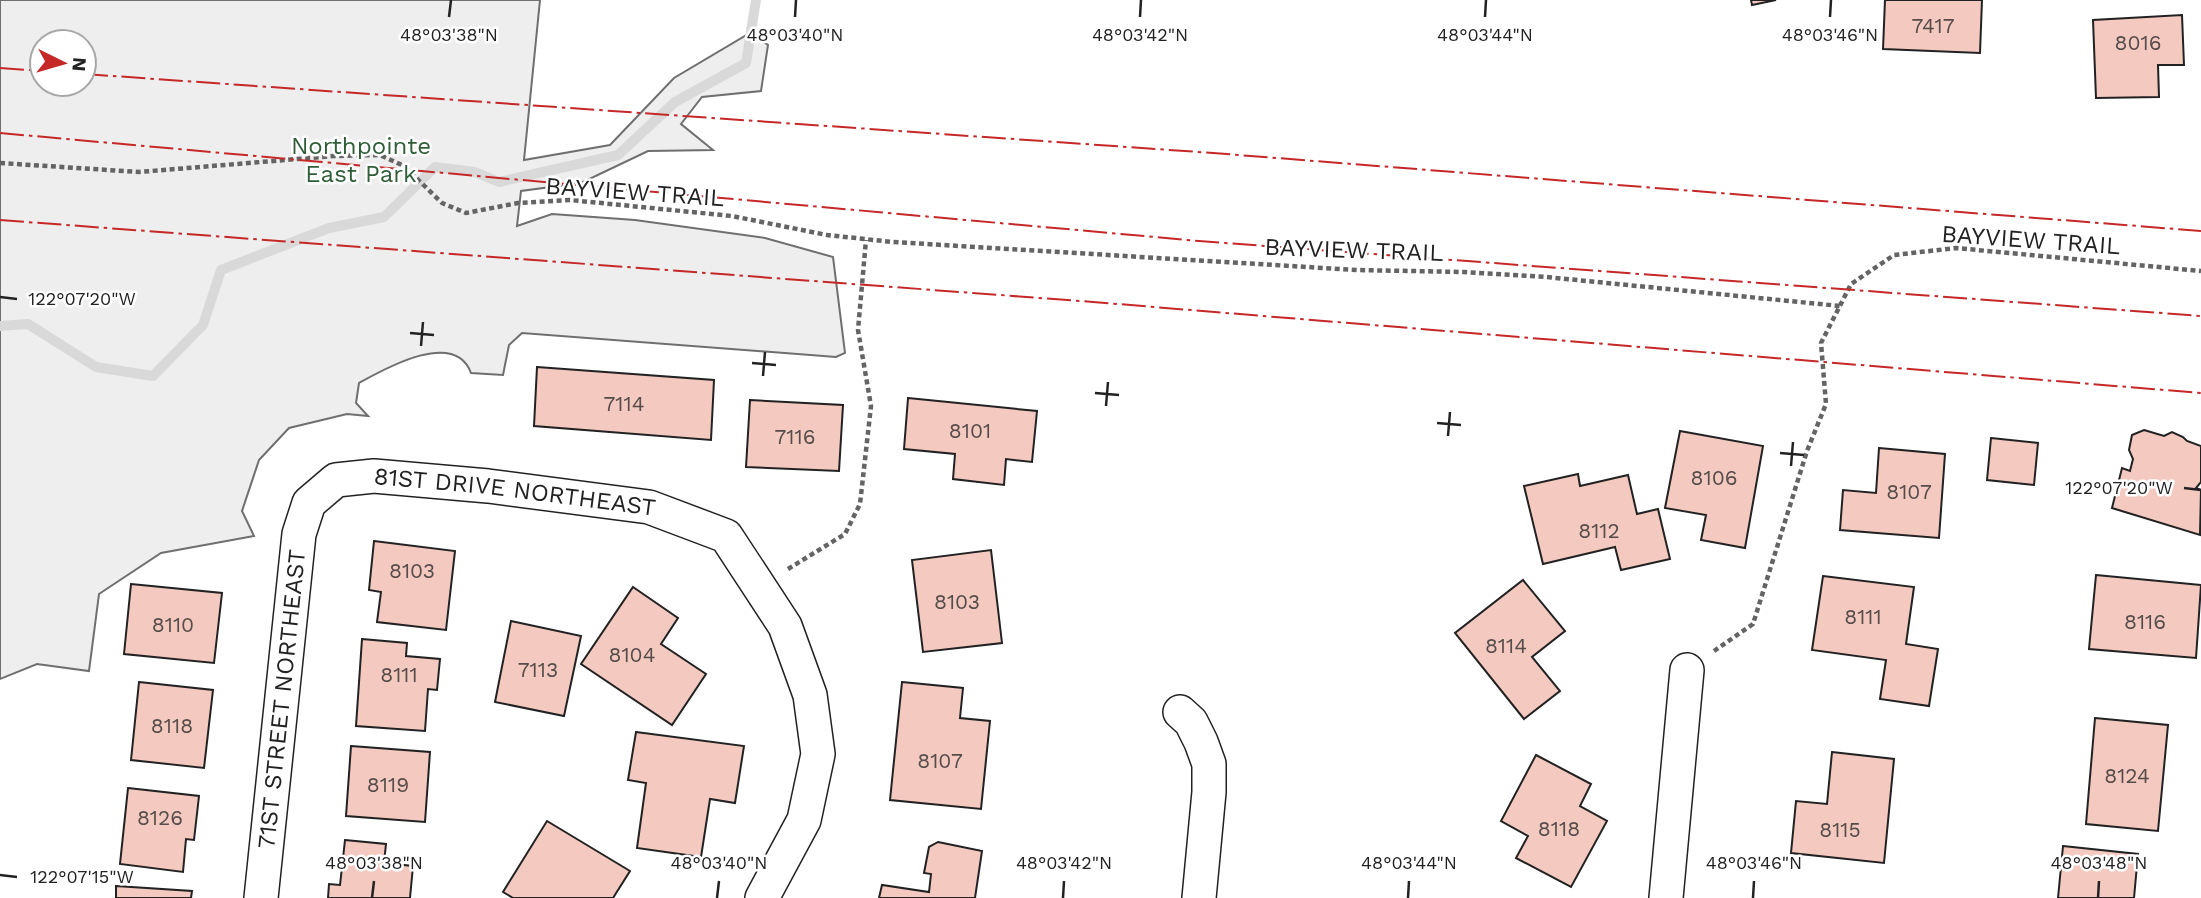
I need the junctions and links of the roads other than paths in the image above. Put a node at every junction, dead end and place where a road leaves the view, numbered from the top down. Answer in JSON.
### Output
{"nodes":[{"id":1,"x":309,"y":503,"type":"joint"},
{"id":2,"x":1687,"y":670,"type":"road end"},
{"id":3,"x":1180,"y":712,"type":"dead end"},
{"id":4,"x":261,"y":898,"type":"edge"},
{"id":5,"x":762,"y":898,"type":"edge"},
{"id":6,"x":1199,"y":898,"type":"edge"},
{"id":7,"x":1665,"y":898,"type":"edge"}],
"edges":[{"from":1,"to":4,"type":"street","name":"71ST STREET NORTHEAST"},
{"from":1,"to":5,"type":"street","name":"81ST DRIVE NORTHEAST"},
{"from":2,"to":7,"type":"street"},
{"from":3,"to":6,"type":"street"}]}
